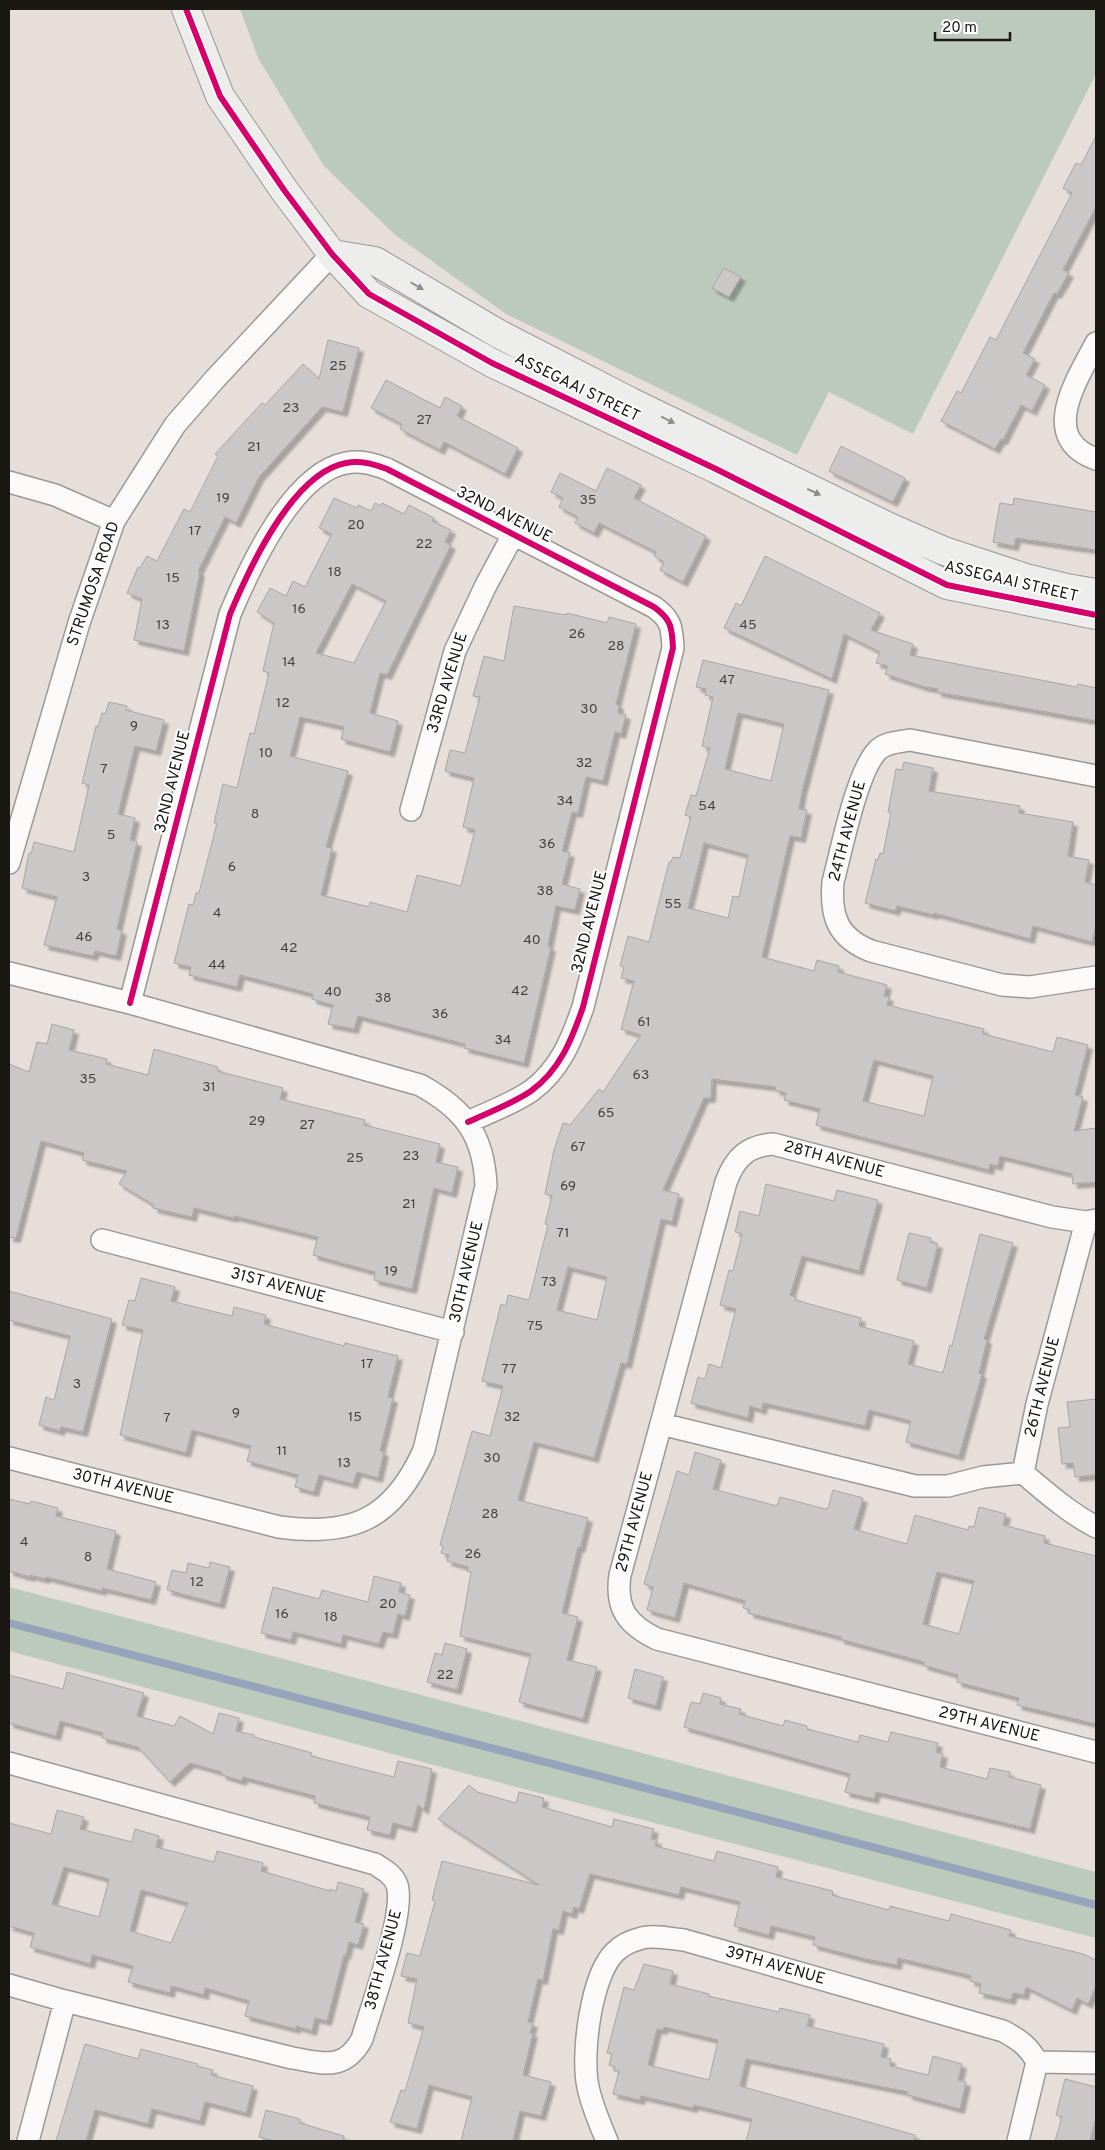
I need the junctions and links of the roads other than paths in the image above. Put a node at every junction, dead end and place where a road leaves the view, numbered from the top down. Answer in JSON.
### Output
{"nodes":[{"id":1,"x":186,"y":9,"type":"edge"},
{"id":2,"x":332,"y":254,"type":"junction"},
{"id":3,"x":1096,"y":343,"type":"edge"},
{"id":4,"x":1096,"y":459,"type":"edge"},
{"id":5,"x":9,"y":482,"type":"edge"},
{"id":6,"x":114,"y":521,"type":"junction"},
{"id":7,"x":513,"y":535,"type":"junction"},
{"id":8,"x":1096,"y":593,"type":"edge"},
{"id":9,"x":1096,"y":615,"type":"edge"},
{"id":10,"x":1096,"y":776,"type":"edge"},
{"id":11,"x":411,"y":810,"type":"dead end"},
{"id":12,"x":9,"y":863,"type":"edge"},
{"id":13,"x":9,"y":973,"type":"edge"},
{"id":14,"x":1096,"y":977,"type":"edge"},
{"id":15,"x":130,"y":1003,"type":"junction"},
{"id":16,"x":468,"y":1122,"type":"junction"},
{"id":17,"x":1091,"y":1221,"type":"edge"},
{"id":18,"x":102,"y":1240,"type":"dead end"},
{"id":19,"x":453,"y":1332,"type":"junction"},
{"id":20,"x":662,"y":1424,"type":"junction"},
{"id":21,"x":9,"y":1458,"type":"edge"},
{"id":22,"x":1023,"y":1473,"type":"junction"},
{"id":23,"x":1096,"y":1527,"type":"edge"},
{"id":24,"x":1096,"y":1752,"type":"edge"},
{"id":25,"x":9,"y":1764,"type":"edge"},
{"id":26,"x":9,"y":1985,"type":"edge"},
{"id":27,"x":65,"y":2002,"type":"junction"},
{"id":28,"x":1037,"y":2062,"type":"junction"},
{"id":29,"x":1096,"y":2063,"type":"edge"},
{"id":30,"x":28,"y":2141,"type":"edge"},
{"id":31,"x":607,"y":2141,"type":"edge"},
{"id":32,"x":1018,"y":2141,"type":"edge"}],
"edges":[{"from":1,"to":2,"type":"street","name":"ASSEGAAI STREET"},
{"from":2,"to":6,"type":"street","name":"STRUMOSA ROAD"},
{"from":2,"to":8,"type":"street","name":"ASSEGAAI STREET","one_way":true},
{"from":2,"to":9,"type":"street","name":"ASSEGAAI STREET"},
{"from":3,"to":4,"type":"street"},
{"from":5,"to":6,"type":"street"},
{"from":6,"to":12,"type":"street","name":"STRUMOSA ROAD"},
{"from":7,"to":11,"type":"street","name":"33RD AVENUE"},
{"from":7,"to":15,"type":"street","name":"32ND AVENUE"},
{"from":7,"to":16,"type":"street","name":"32ND AVENUE"},
{"from":10,"to":14,"type":"street","name":"24TH AVENUE"},
{"from":13,"to":15,"type":"street","name":"30TH AVENUE"},
{"from":15,"to":16,"type":"street","name":"30TH AVENUE"},
{"from":16,"to":19,"type":"street","name":"30TH AVENUE"},
{"from":17,"to":20,"type":"street","name":"28TH AVENUE"},
{"from":17,"to":22,"type":"street","name":"26TH AVENUE"},
{"from":18,"to":19,"type":"street","name":"31ST AVENUE"},
{"from":19,"to":21,"type":"street","name":"30TH AVENUE"},
{"from":20,"to":22,"type":"street"},
{"from":20,"to":24,"type":"street","name":"29TH AVENUE"},
{"from":22,"to":23,"type":"street"},
{"from":25,"to":27,"type":"street","name":"38TH AVENUE"},
{"from":26,"to":27,"type":"street","name":"38TH AVENUE"},
{"from":27,"to":30,"type":"street"},
{"from":28,"to":29,"type":"street"},
{"from":28,"to":31,"type":"street","name":"39TH AVENUE"},
{"from":28,"to":32,"type":"street"}]}
